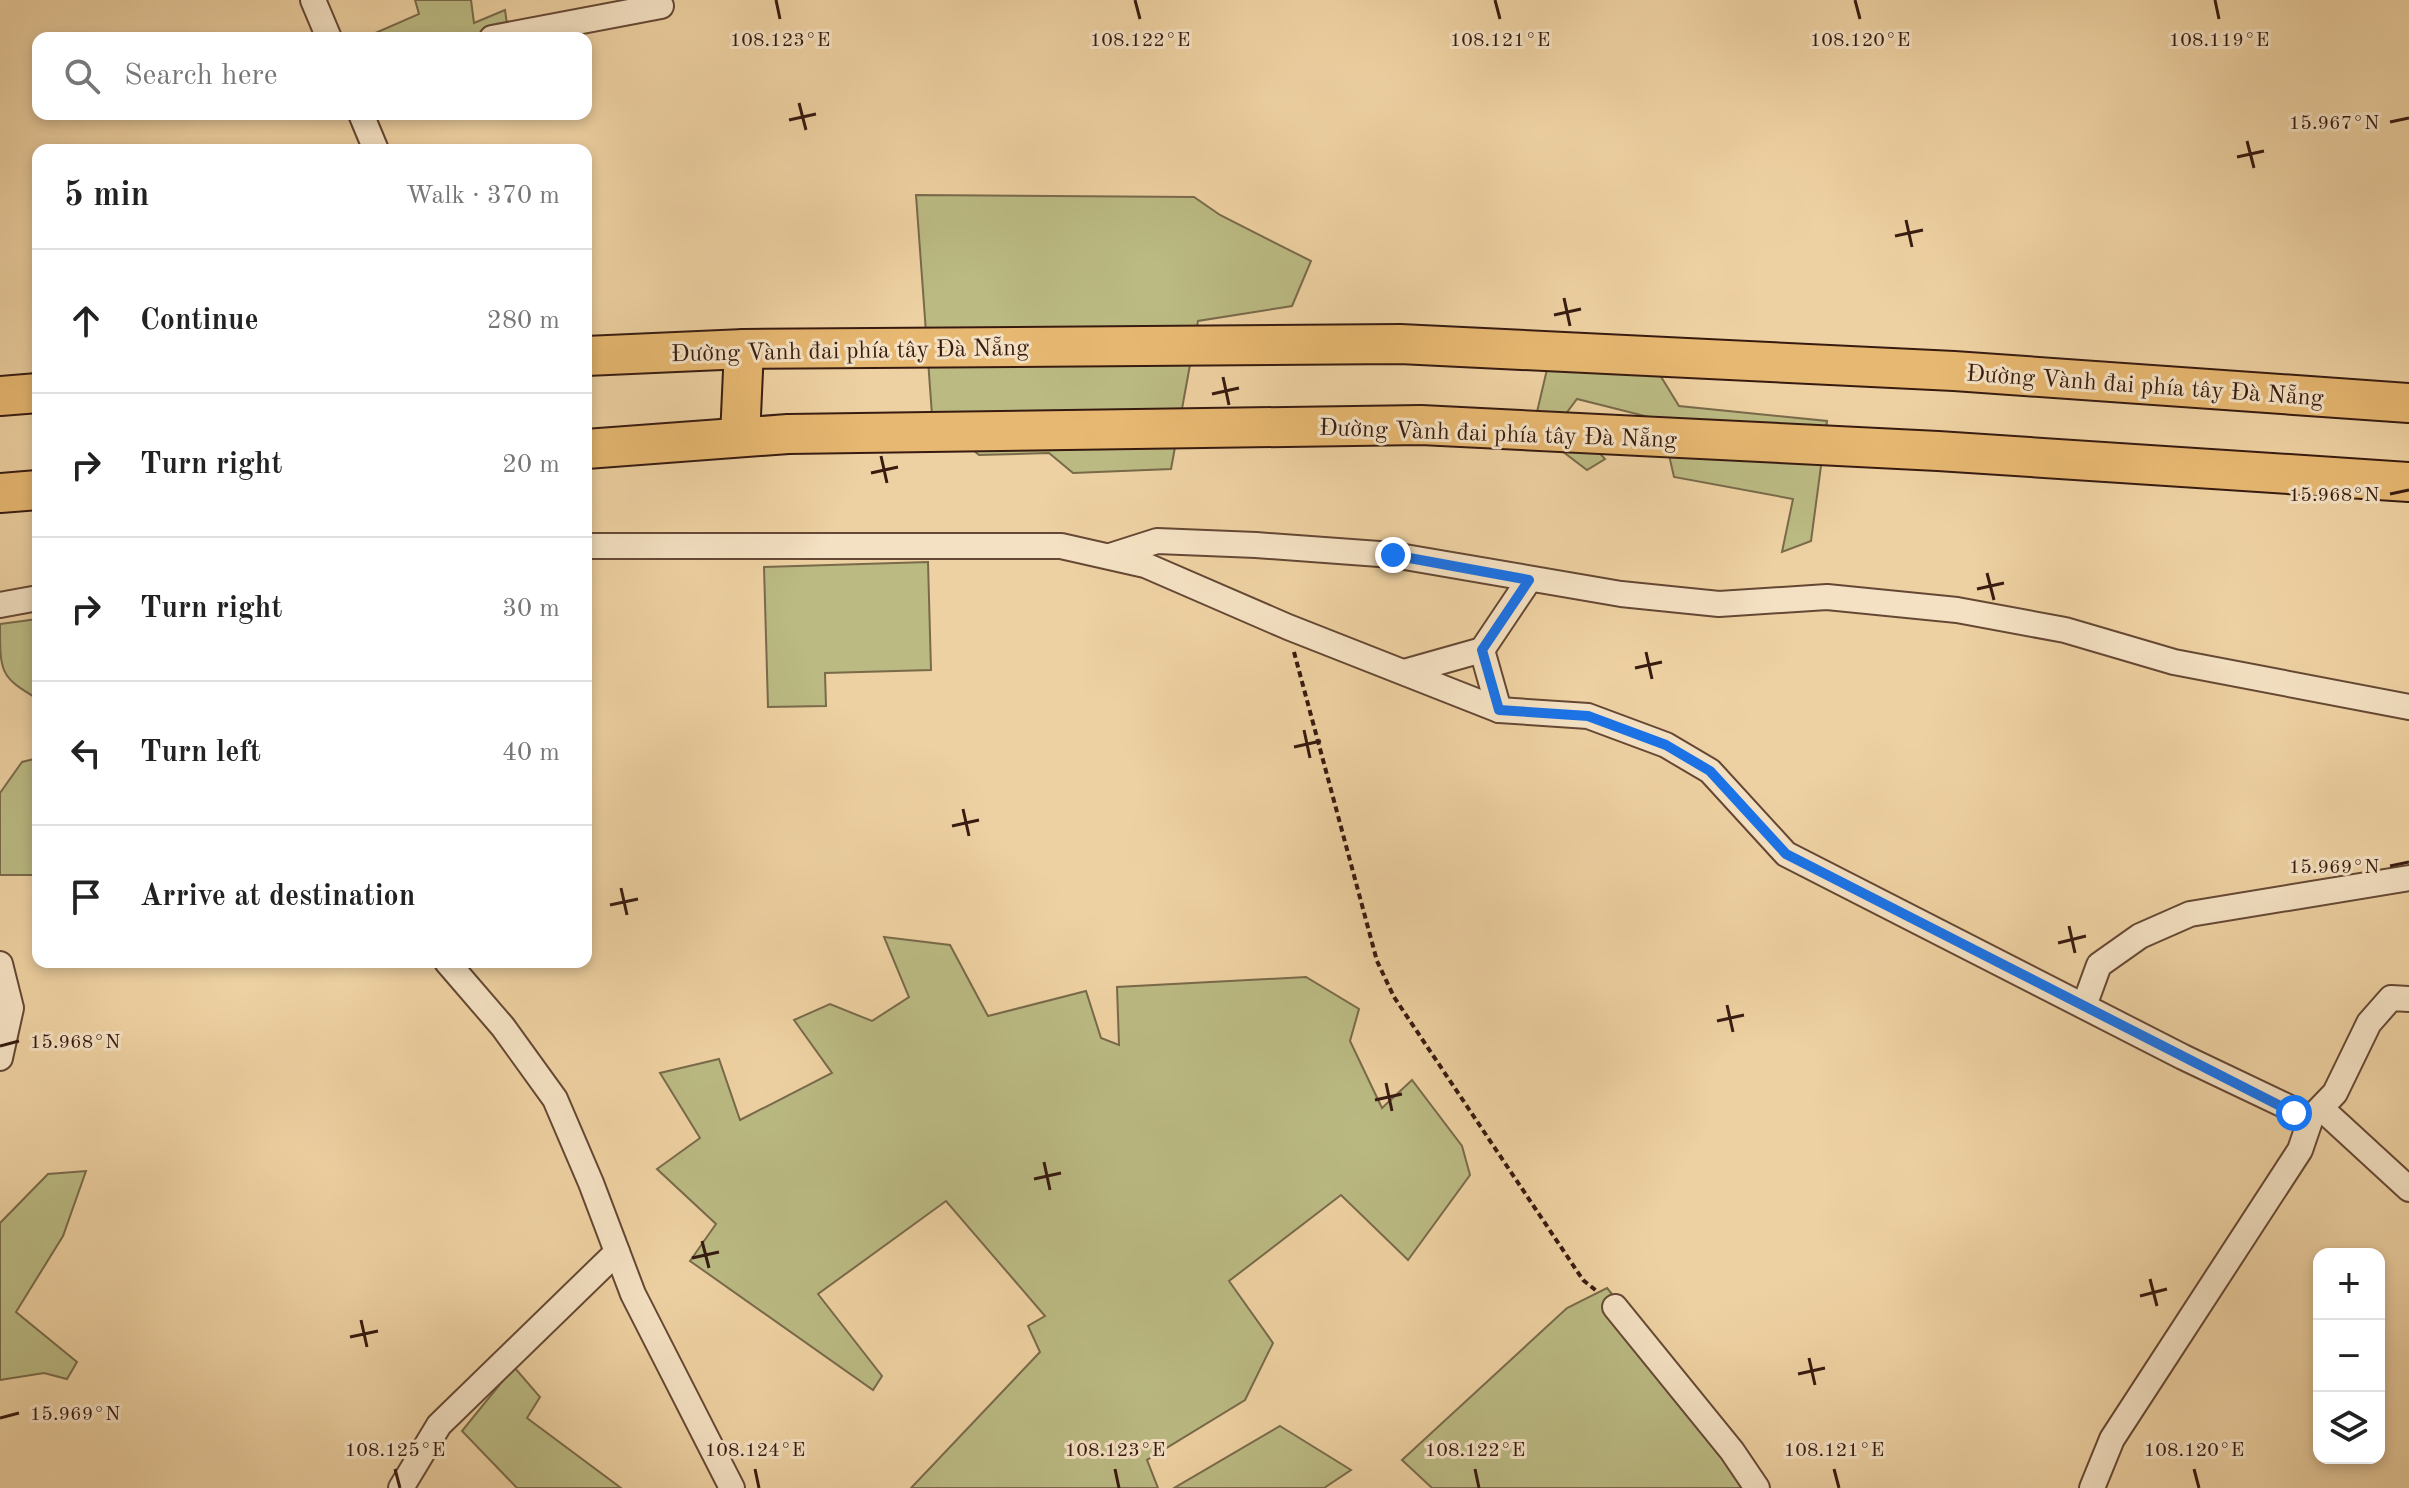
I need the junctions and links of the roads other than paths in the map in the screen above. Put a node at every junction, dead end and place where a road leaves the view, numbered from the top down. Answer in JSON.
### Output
{"nodes":[{"id":1,"x":313,"y":0,"type":"edge"},
{"id":2,"x":661,"y":6,"type":"dead end"},
{"id":3,"x":326,"y":32,"type":"edge"},
{"id":4,"x":524,"y":32,"type":"edge"},
{"id":5,"x":364,"y":120,"type":"edge"},
{"id":6,"x":374,"y":144,"type":"edge"},
{"id":7,"x":744,"y":349,"type":"junction"},
{"id":8,"x":592,"y":356,"type":"edge"},
{"id":9,"x":32,"y":393,"type":"edge"},
{"id":10,"x":0,"y":396,"type":"edge"},
{"id":11,"x":2409,"y":403,"type":"edge"},
{"id":12,"x":740,"y":437,"type":"junction"},
{"id":13,"x":592,"y":449,"type":"edge"},
{"id":14,"x":2409,"y":482,"type":"edge"},
{"id":15,"x":32,"y":490,"type":"edge"},
{"id":16,"x":0,"y":493,"type":"edge"},
{"id":17,"x":592,"y":546,"type":"edge"},
{"id":18,"x":1108,"y":557,"type":"junction"},
{"id":19,"x":1529,"y":580,"type":"junction"},
{"id":20,"x":32,"y":599,"type":"edge"},
{"id":21,"x":0,"y":605,"type":"edge"},
{"id":22,"x":1482,"y":650,"type":"junction"},
{"id":23,"x":1404,"y":672,"type":"junction"},
{"id":24,"x":2409,"y":707,"type":"edge"},
{"id":25,"x":1499,"y":710,"type":"junction"},
{"id":26,"x":2409,"y":878,"type":"edge"},
{"id":27,"x":0,"y":964,"type":"edge"},
{"id":28,"x":452,"y":968,"type":"edge"},
{"id":29,"x":2409,"y":999,"type":"edge"},
{"id":30,"x":2084,"y":1006,"type":"junction"},
{"id":31,"x":0,"y":1058,"type":"edge"},
{"id":32,"x":2316,"y":1114,"type":"junction"},
{"id":33,"x":2409,"y":1189,"type":"edge"},
{"id":34,"x":617,"y":1252,"type":"junction"},
{"id":35,"x":1615,"y":1307,"type":"road end"},
{"id":36,"x":401,"y":1488,"type":"edge"},
{"id":37,"x":732,"y":1488,"type":"edge"},
{"id":38,"x":1757,"y":1488,"type":"edge"},
{"id":39,"x":2092,"y":1488,"type":"edge"}],
"edges":[{"from":1,"to":3,"type":"street"},
{"from":2,"to":4,"type":"street"},
{"from":5,"to":6,"type":"street"},
{"from":7,"to":8,"type":"main road","name":"Đường Vành đai phía tây Đà Nẵng"},
{"from":7,"to":11,"type":"main road","name":"Đường Vành đai phía tây Đà Nẵng"},
{"from":7,"to":12,"type":"main road"},
{"from":9,"to":10,"type":"main road"},
{"from":12,"to":13,"type":"main road","name":"Đường Vành đai phía tây Đà Nẵng"},
{"from":12,"to":14,"type":"main road","name":"Đường Vành đai phía tây Đà Nẵng"},
{"from":15,"to":16,"type":"main road"},
{"from":17,"to":18,"type":"street"},
{"from":18,"to":19,"type":"street"},
{"from":18,"to":23,"type":"street"},
{"from":19,"to":22,"type":"street"},
{"from":19,"to":24,"type":"street"},
{"from":20,"to":21,"type":"street"},
{"from":22,"to":23,"type":"street"},
{"from":22,"to":25,"type":"street"},
{"from":23,"to":25,"type":"street"},
{"from":25,"to":30,"type":"street"},
{"from":26,"to":30,"type":"street"},
{"from":27,"to":31,"type":"street"},
{"from":28,"to":34,"type":"street"},
{"from":29,"to":32,"type":"street"},
{"from":30,"to":32,"type":"street"},
{"from":32,"to":33,"type":"street"},
{"from":32,"to":39,"type":"street"},
{"from":34,"to":36,"type":"street"},
{"from":34,"to":37,"type":"street"},
{"from":35,"to":38,"type":"street"}]}
